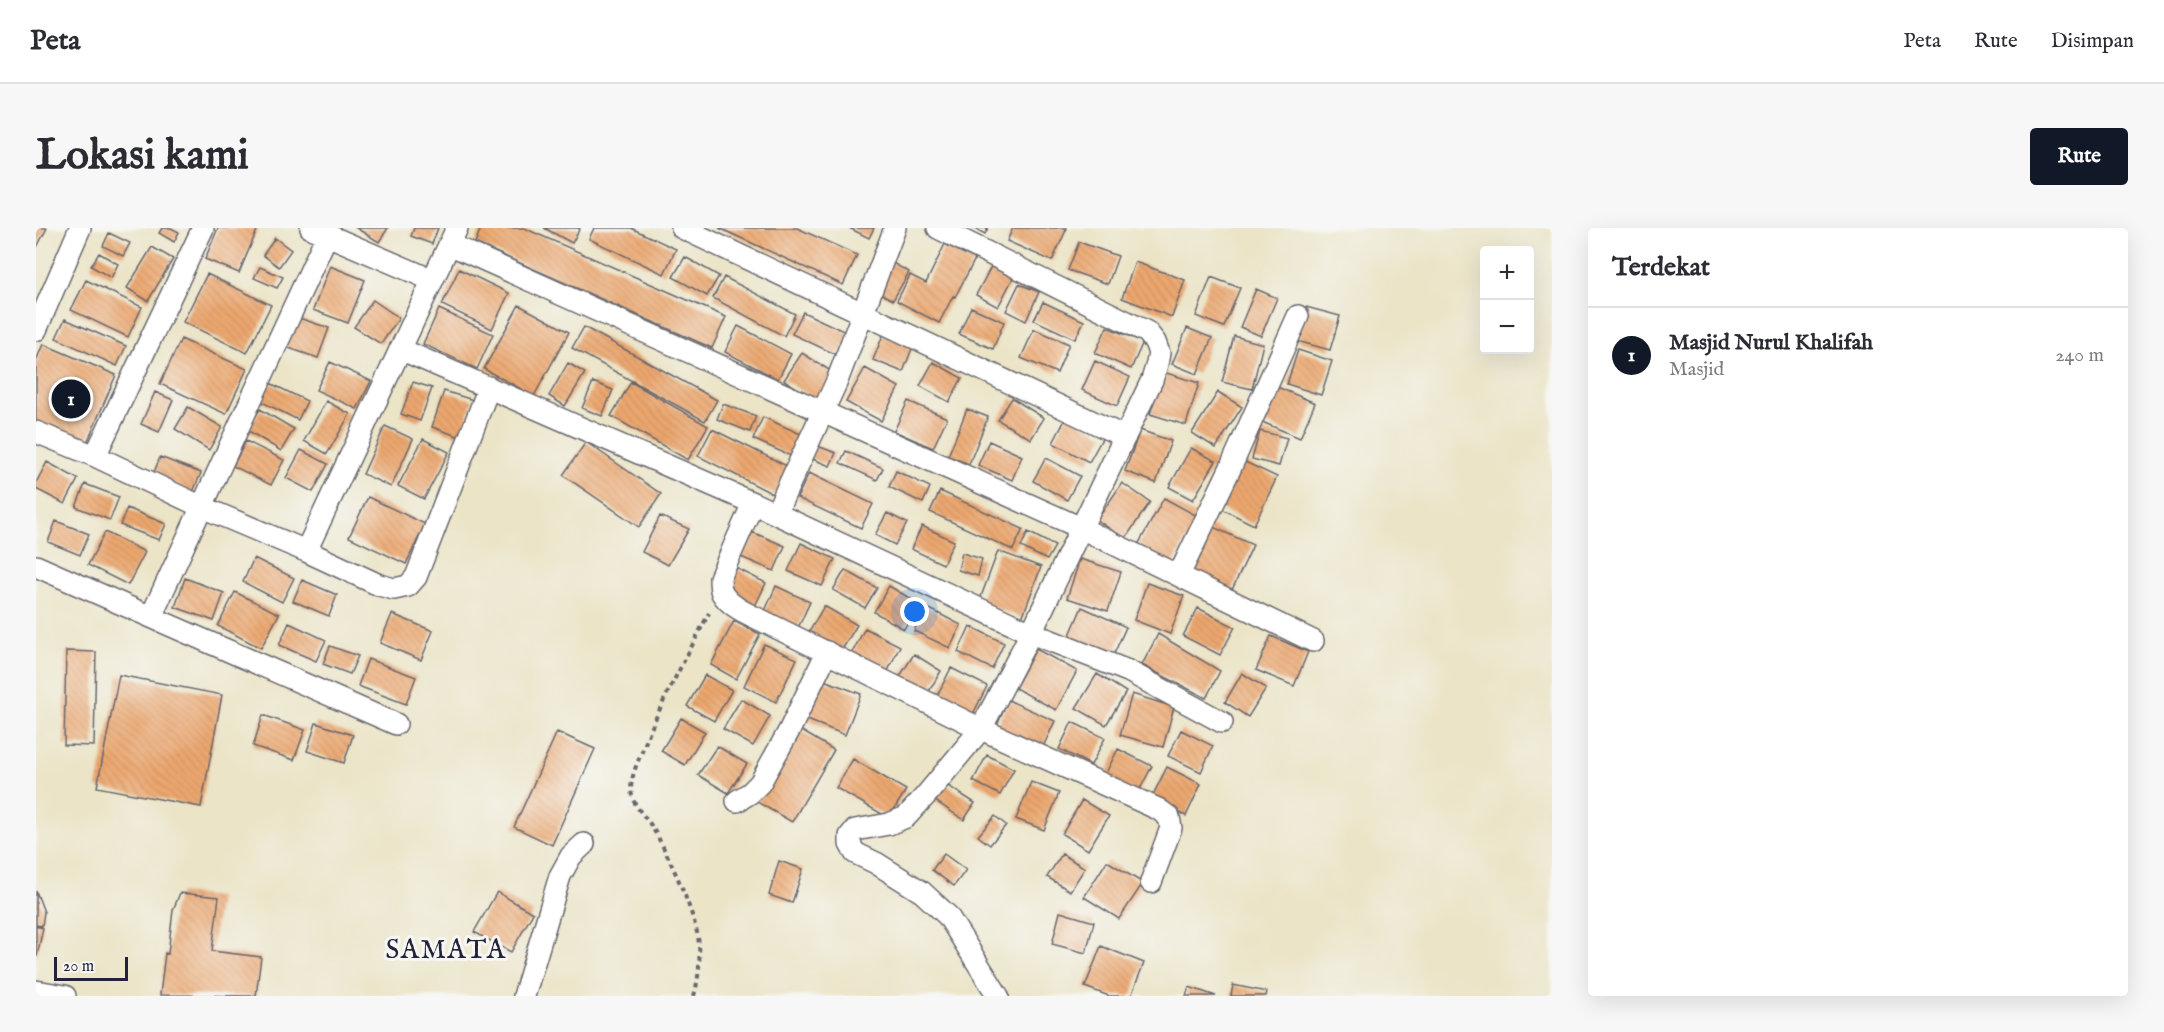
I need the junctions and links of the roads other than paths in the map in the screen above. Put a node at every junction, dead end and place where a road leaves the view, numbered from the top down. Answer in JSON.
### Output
{"nodes":[{"id":1,"x":80,"y":228,"type":"edge"},
{"id":2,"x":203,"y":228,"type":"edge"},
{"id":3,"x":682,"y":228,"type":"edge"},
{"id":4,"x":895,"y":228,"type":"edge"},
{"id":5,"x":938,"y":228,"type":"edge"},
{"id":6,"x":319,"y":232,"type":"edge"},
{"id":7,"x":453,"y":236,"type":"edge"},
{"id":8,"x":432,"y":280,"type":"junction"},
{"id":9,"x":40,"y":308,"type":"edge"},
{"id":10,"x":863,"y":312,"type":"junction"},
{"id":11,"x":1298,"y":316,"type":"dead end"},
{"id":12,"x":36,"y":330,"type":"edge"},
{"id":13,"x":400,"y":349,"type":"junction"},
{"id":14,"x":489,"y":387,"type":"junction"},
{"id":15,"x":822,"y":413,"type":"junction"},
{"id":16,"x":36,"y":432,"type":"edge"},
{"id":17,"x":1125,"y":437,"type":"junction"},
{"id":18,"x":95,"y":456,"type":"junction"},
{"id":19,"x":753,"y":503,"type":"junction"},
{"id":20,"x":202,"y":507,"type":"junction"},
{"id":21,"x":776,"y":513,"type":"junction"},
{"id":22,"x":1081,"y":528,"type":"junction"},
{"id":23,"x":306,"y":551,"type":"junction"},
{"id":24,"x":36,"y":566,"type":"edge"},
{"id":25,"x":1179,"y":575,"type":"junction"},
{"id":26,"x":151,"y":617,"type":"junction"},
{"id":27,"x":1031,"y":633,"type":"junction"},
{"id":28,"x":1312,"y":641,"type":"dead end"},
{"id":29,"x":827,"y":652,"type":"junction"},
{"id":30,"x":1222,"y":722,"type":"dead end"},
{"id":31,"x":396,"y":724,"type":"dead end"},
{"id":32,"x":981,"y":729,"type":"junction"},
{"id":33,"x":737,"y":801,"type":"dead end"},
{"id":34,"x":584,"y":844,"type":"dead end"},
{"id":35,"x":1151,"y":882,"type":"dead end"},
{"id":36,"x":39,"y":993,"type":"edge"},
{"id":37,"x":65,"y":996,"type":"edge"},
{"id":38,"x":524,"y":996,"type":"edge"},
{"id":39,"x":998,"y":996,"type":"edge"}],
"edges":[{"from":1,"to":9,"type":"street"},
{"from":2,"to":18,"type":"street"},
{"from":3,"to":10,"type":"street"},
{"from":4,"to":10,"type":"street"},
{"from":5,"to":17,"type":"street"},
{"from":6,"to":8,"type":"street"},
{"from":6,"to":20,"type":"street"},
{"from":7,"to":8,"type":"street"},
{"from":7,"to":15,"type":"street"},
{"from":8,"to":13,"type":"street"},
{"from":9,"to":12,"type":"street"},
{"from":10,"to":15,"type":"street"},
{"from":10,"to":17,"type":"street"},
{"from":11,"to":25,"type":"street"},
{"from":13,"to":14,"type":"street"},
{"from":13,"to":23,"type":"street"},
{"from":14,"to":19,"type":"street"},
{"from":14,"to":23,"type":"street"},
{"from":15,"to":21,"type":"street"},
{"from":15,"to":22,"type":"street"},
{"from":16,"to":18,"type":"street"},
{"from":17,"to":22,"type":"street"},
{"from":18,"to":20,"type":"street"},
{"from":19,"to":21,"type":"street"},
{"from":19,"to":29,"type":"street"},
{"from":20,"to":23,"type":"street"},
{"from":20,"to":26,"type":"street"},
{"from":21,"to":27,"type":"street"},
{"from":22,"to":25,"type":"street"},
{"from":22,"to":27,"type":"street"},
{"from":24,"to":26,"type":"street"},
{"from":25,"to":28,"type":"street"},
{"from":26,"to":31,"type":"street"},
{"from":27,"to":30,"type":"street"},
{"from":27,"to":32,"type":"street"},
{"from":29,"to":32,"type":"street"},
{"from":29,"to":33,"type":"street"},
{"from":32,"to":35,"type":"street"},
{"from":32,"to":39,"type":"street"},
{"from":34,"to":38,"type":"street"},
{"from":36,"to":37,"type":"street"}]}
